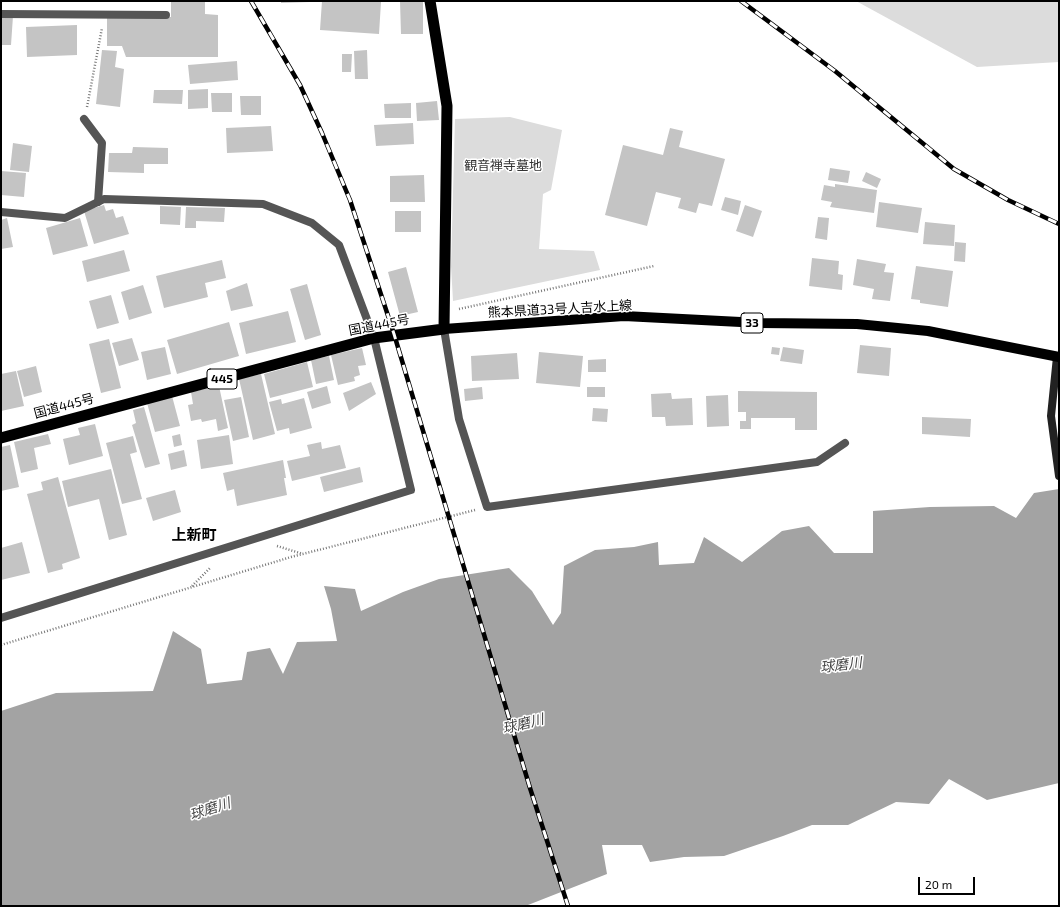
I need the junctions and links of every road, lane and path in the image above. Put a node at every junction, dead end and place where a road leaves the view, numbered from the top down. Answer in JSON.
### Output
{"nodes":[{"id":1,"x":430,"y":1,"type":"edge"},
{"id":2,"x":1,"y":14,"type":"edge"},
{"id":3,"x":105,"y":14,"type":"junction"},
{"id":4,"x":166,"y":15,"type":"dead end"},
{"id":5,"x":84,"y":119,"type":"joint"},
{"id":6,"x":98,"y":202,"type":"junction"},
{"id":7,"x":1,"y":212,"type":"edge"},
{"id":8,"x":654,"y":266,"type":"dead end"},
{"id":9,"x":444,"y":313,"type":"junction"},
{"id":10,"x":444,"y":329,"type":"junction"},
{"id":11,"x":374,"y":338,"type":"junction"},
{"id":12,"x":1058,"y":357,"type":"edge"},
{"id":13,"x":1,"y":438,"type":"edge"},
{"id":14,"x":845,"y":443,"type":"dead end"},
{"id":15,"x":1059,"y":476,"type":"edge"},
{"id":16,"x":487,"y":507,"type":"junction"},
{"id":17,"x":1,"y":618,"type":"edge"},
{"id":18,"x":1,"y":645,"type":"edge"}],
"edges":[{"from":1,"to":9,"type":"highway"},
{"from":2,"to":3,"type":"street"},
{"from":3,"to":4,"type":"street"},
{"from":3,"to":5,"type":"path"},
{"from":5,"to":6,"type":"street"},
{"from":6,"to":7,"type":"street"},
{"from":6,"to":11,"type":"street"},
{"from":8,"to":9,"type":"path"},
{"from":9,"to":10,"type":"highway"},
{"from":10,"to":11,"type":"highway","name":"国道445号","number":"445"},
{"from":10,"to":12,"type":"main road","name":"熊本県道33号人吉水上線","number":"33"},
{"from":10,"to":16,"type":"street"},
{"from":11,"to":13,"type":"highway","name":"国道445号","number":"445"},
{"from":11,"to":17,"type":"street"},
{"from":12,"to":15,"type":"main road"},
{"from":14,"to":16,"type":"street"},
{"from":16,"to":18,"type":"path"}]}
